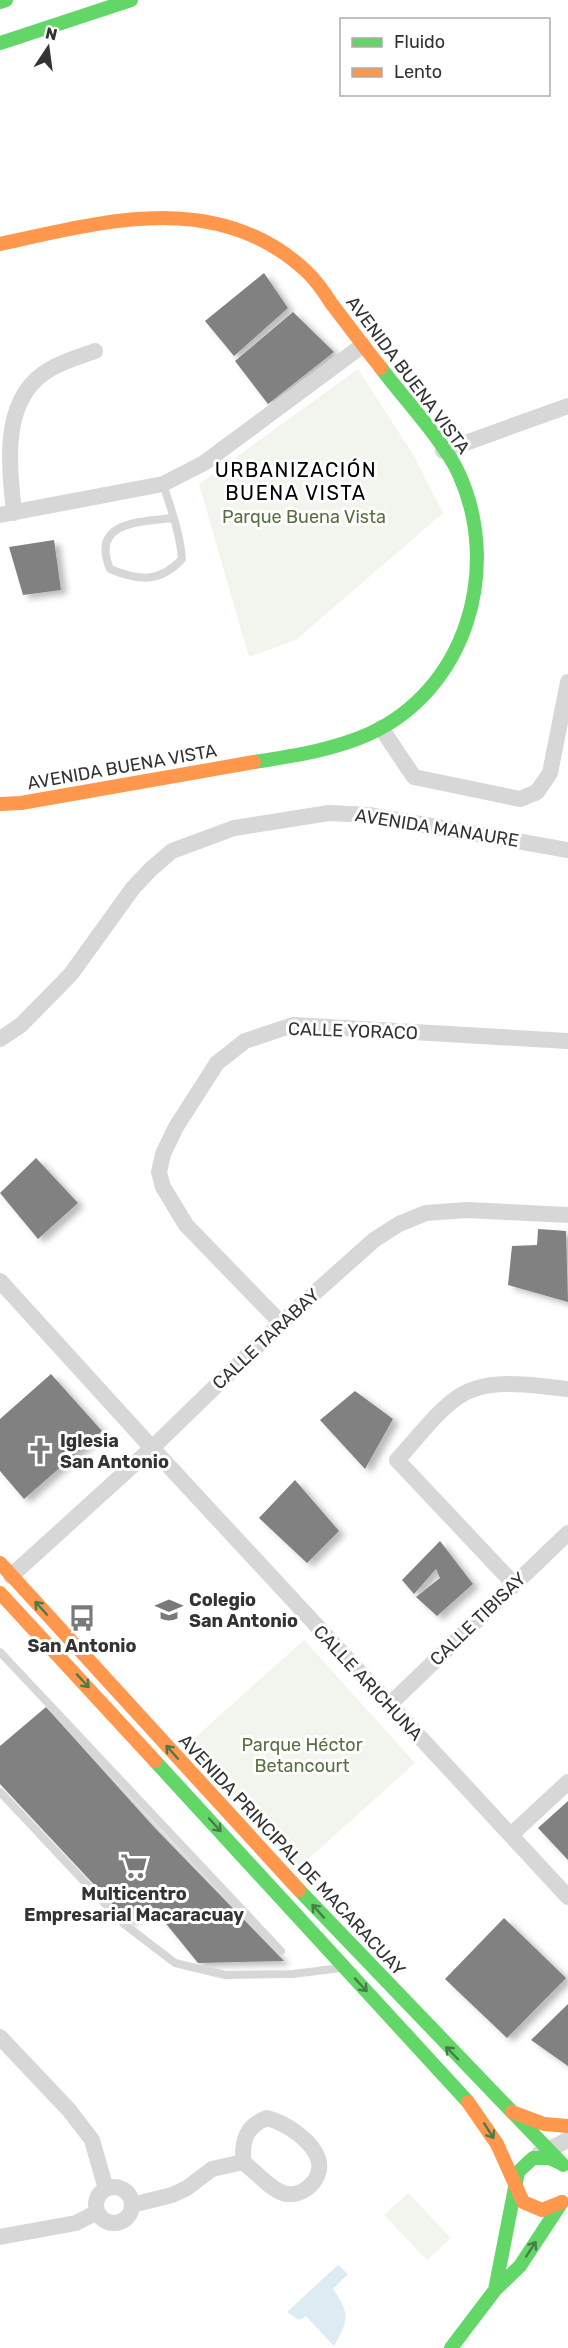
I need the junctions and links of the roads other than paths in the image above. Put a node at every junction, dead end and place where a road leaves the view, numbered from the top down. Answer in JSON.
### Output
{"nodes":[{"id":1,"x":6,"y":0,"type":"edge"},
{"id":2,"x":131,"y":0,"type":"edge"},
{"id":3,"x":0,"y":2,"type":"edge"},
{"id":4,"x":0,"y":43,"type":"edge"},
{"id":5,"x":0,"y":244,"type":"edge"},
{"id":6,"x":363,"y":345,"type":"junction"},
{"id":7,"x":95,"y":351,"type":"dead end"},
{"id":8,"x":568,"y":406,"type":"edge"},
{"id":9,"x":443,"y":451,"type":"junction"},
{"id":10,"x":163,"y":484,"type":"junction"},
{"id":11,"x":7,"y":514,"type":"edge"},
{"id":12,"x":173,"y":518,"type":"junction"},
{"id":13,"x":568,"y":682,"type":"edge"},
{"id":14,"x":381,"y":728,"type":"junction"},
{"id":15,"x":0,"y":804,"type":"edge"},
{"id":16,"x":568,"y":850,"type":"edge"},
{"id":17,"x":0,"y":1039,"type":"edge"},
{"id":18,"x":568,"y":1041,"type":"edge"},
{"id":19,"x":568,"y":1215,"type":"edge"},
{"id":20,"x":0,"y":1281,"type":"edge"},
{"id":21,"x":281,"y":1323,"type":"junction"},
{"id":22,"x":568,"y":1389,"type":"edge"},
{"id":23,"x":152,"y":1448,"type":"junction"},
{"id":24,"x":568,"y":1533,"type":"edge"},
{"id":25,"x":6,"y":1570,"type":"edge"},
{"id":26,"x":513,"y":1583,"type":"junction"},
{"id":27,"x":0,"y":1593,"type":"edge"},
{"id":28,"x":0,"y":1652,"type":"edge"},
{"id":29,"x":389,"y":1705,"type":"junction"},
{"id":30,"x":568,"y":1782,"type":"edge"},
{"id":31,"x":0,"y":1792,"type":"edge"},
{"id":32,"x":511,"y":1835,"type":"junction"},
{"id":33,"x":568,"y":1897,"type":"edge"},
{"id":34,"x":281,"y":1951,"type":"dead end"},
{"id":35,"x":346,"y":1968,"type":"junction"},
{"id":36,"x":0,"y":2037,"type":"edge"},
{"id":37,"x":507,"y":2110,"type":"junction"},
{"id":38,"x":568,"y":2126,"type":"edge"},
{"id":39,"x":568,"y":2140,"type":"edge"},
{"id":40,"x":540,"y":2154,"type":"junction"},
{"id":41,"x":243,"y":2162,"type":"junction"},
{"id":42,"x":565,"y":2170,"type":"edge"},
{"id":43,"x":515,"y":2183,"type":"junction"},
{"id":44,"x":106,"y":2189,"type":"junction"},
{"id":45,"x":566,"y":2196,"type":"edge"},
{"id":46,"x":132,"y":2205,"type":"junction"},
{"id":47,"x":97,"y":2212,"type":"junction"},
{"id":48,"x":0,"y":2237,"type":"edge"},
{"id":49,"x":495,"y":2290,"type":"junction"},
{"id":50,"x":451,"y":2348,"type":"edge"}],
"edges":[{"from":1,"to":3,"type":"street"},
{"from":2,"to":4,"type":"street"},
{"from":5,"to":6,"type":"street","name":"AVENIDA BUENA VISTA"},
{"from":6,"to":9,"type":"street","name":"AVENIDA BUENA VISTA"},
{"from":6,"to":10,"type":"street"},
{"from":7,"to":11,"type":"street"},
{"from":8,"to":9,"type":"street"},
{"from":9,"to":14,"type":"street","name":"AVENIDA BUENA VISTA"},
{"from":10,"to":11,"type":"street"},
{"from":10,"to":12,"type":"lane"},
{"from":12,"to":12,"type":"lane"},
{"from":13,"to":14,"type":"street"},
{"from":14,"to":15,"type":"street","name":"AVENIDA BUENA VISTA"},
{"from":16,"to":17,"type":"street","name":"AVENIDA MANAURE"},
{"from":18,"to":21,"type":"street","name":"CALLE YORACO"},
{"from":19,"to":21,"type":"street","name":"CALLE TARABAY"},
{"from":20,"to":23,"type":"street","name":"CALLE ARICHUNA"},
{"from":21,"to":23,"type":"street","name":"CALLE TARABAY"},
{"from":22,"to":26,"type":"street"},
{"from":23,"to":25,"type":"street","name":"CALLE TARABAY"},
{"from":23,"to":29,"type":"street","name":"CALLE ARICHUNA"},
{"from":24,"to":26,"type":"street","name":"CALLE TIBISAY"},
{"from":37,"to":25,"type":"street","name":"AVENIDA PRINCIPAL DE MACARACUAY","one_way":true},
{"from":26,"to":29,"type":"street","name":"CALLE TIBISAY"},
{"from":27,"to":35,"type":"street","name":"AVENIDA PRINCIPAL DE MACARACUAY","one_way":true},
{"from":28,"to":34,"type":"lane"},
{"from":29,"to":32,"type":"street","name":"CALLE ARICHUNA"},
{"from":30,"to":32,"type":"street"},
{"from":31,"to":35,"type":"lane"},
{"from":32,"to":33,"type":"street","name":"CALLE ARICHUNA"},
{"from":35,"to":43,"type":"street","name":"AVENIDA PRINCIPAL DE MACARACUAY","one_way":true},
{"from":36,"to":44,"type":"street"},
{"from":37,"to":38,"type":"street"},
{"from":37,"to":40,"type":"street","name":"AVENIDA PRINCIPAL DE MACARACUAY"},
{"from":39,"to":40,"type":"street"},
{"from":40,"to":42,"type":"street"},
{"from":40,"to":43,"type":"street","name":"AVENIDA PRINCIPAL DE MACARACUAY"},
{"from":41,"to":41,"type":"street"},
{"from":41,"to":46,"type":"street"},
{"from":43,"to":45,"type":"street","name":"AVENIDA PRINCIPAL DE MACARACUAY"},
{"from":43,"to":49,"type":"street","name":"AVENIDA PRINCIPAL DE MACARACUAY"},
{"from":44,"to":46,"type":"street"},
{"from":44,"to":47,"type":"street"},
{"from":49,"to":45,"type":"street","name":"AVENIDA PRINCIPAL DE MACARACUAY","one_way":true},
{"from":46,"to":47,"type":"street"},
{"from":47,"to":48,"type":"street"},
{"from":49,"to":50,"type":"street","name":"AVENIDA PRINCIPAL DE MACARACUAY"}]}
